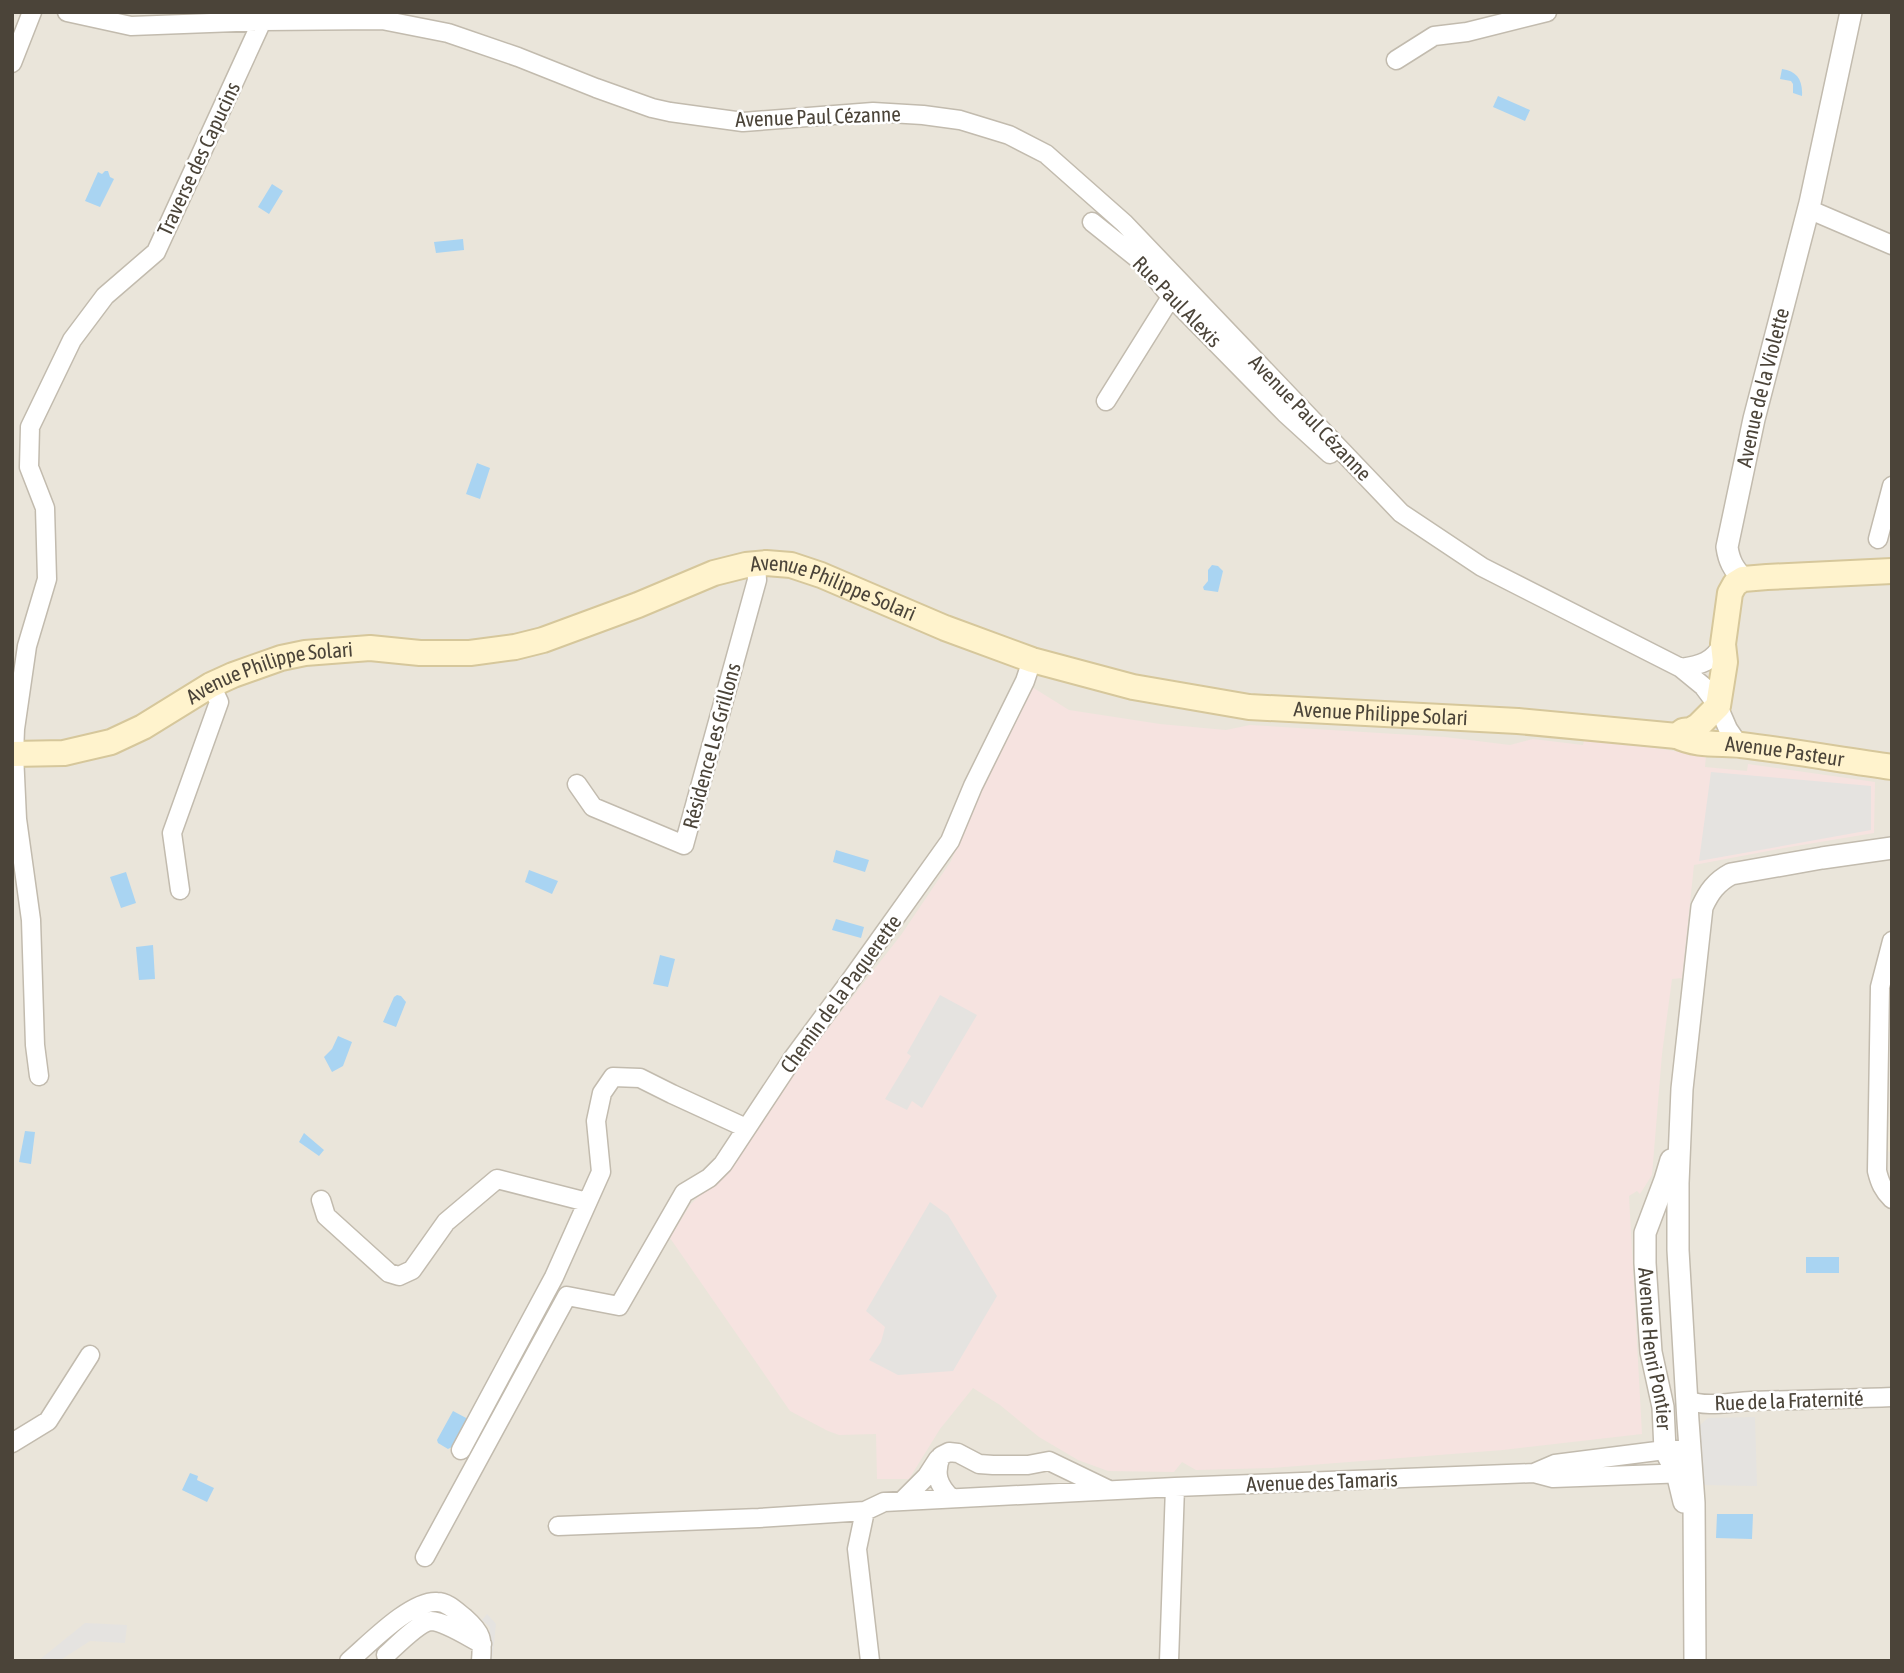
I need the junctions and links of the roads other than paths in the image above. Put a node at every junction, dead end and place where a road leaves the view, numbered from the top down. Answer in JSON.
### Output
{"nodes":[{"id":1,"x":32,"y":12,"type":"edge"},
{"id":2,"x":67,"y":12,"type":"edge"},
{"id":3,"x":1547,"y":12,"type":"edge"},
{"id":4,"x":1851,"y":12,"type":"edge"},
{"id":5,"x":382,"y":16,"type":"edge"},
{"id":6,"x":262,"y":17,"type":"edge"},
{"id":7,"x":1396,"y":60,"type":"dead end"},
{"id":8,"x":12,"y":63,"type":"edge"},
{"id":9,"x":1808,"y":209,"type":"junction"},
{"id":10,"x":1092,"y":222,"type":"dead end"},
{"id":11,"x":1892,"y":245,"type":"edge"},
{"id":12,"x":1171,"y":297,"type":"junction"},
{"id":13,"x":1106,"y":401,"type":"dead end"},
{"id":14,"x":20,"y":465,"type":"edge"},
{"id":15,"x":1355,"y":466,"type":"junction"},
{"id":16,"x":1892,"y":486,"type":"edge"},
{"id":17,"x":1878,"y":539,"type":"dead end"},
{"id":18,"x":757,"y":564,"type":"junction"},
{"id":19,"x":1892,"y":571,"type":"edge"},
{"id":20,"x":1743,"y":579,"type":"junction"},
{"id":21,"x":1724,"y":645,"type":"junction"},
{"id":22,"x":1032,"y":660,"type":"junction"},
{"id":23,"x":1681,"y":668,"type":"junction"},
{"id":24,"x":211,"y":685,"type":"junction"},
{"id":25,"x":1718,"y":706,"type":"junction"},
{"id":26,"x":1677,"y":736,"type":"junction"},
{"id":27,"x":1739,"y":745,"type":"junction"},
{"id":28,"x":13,"y":754,"type":"edge"},
{"id":29,"x":1892,"y":767,"type":"edge"},
{"id":30,"x":577,"y":784,"type":"dead end"},
{"id":31,"x":1892,"y":848,"type":"edge"},
{"id":32,"x":180,"y":890,"type":"dead end"},
{"id":33,"x":1892,"y":941,"type":"edge"},
{"id":34,"x":39,"y":1076,"type":"dead end"},
{"id":35,"x":1680,"y":1124,"type":"junction"},
{"id":36,"x":746,"y":1128,"type":"junction"},
{"id":37,"x":1892,"y":1199,"type":"edge"},
{"id":38,"x":321,"y":1200,"type":"dead end"},
{"id":39,"x":587,"y":1202,"type":"junction"},
{"id":40,"x":1651,"y":1217,"type":"junction"},
{"id":41,"x":1681,"y":1282,"type":"junction"},
{"id":42,"x":90,"y":1355,"type":"dead end"},
{"id":43,"x":1685,"y":1356,"type":"junction"},
{"id":44,"x":1652,"y":1360,"type":"junction"},
{"id":45,"x":1892,"y":1397,"type":"edge"},
{"id":46,"x":1687,"y":1400,"type":"junction"},
{"id":47,"x":12,"y":1443,"type":"edge"},
{"id":48,"x":461,"y":1450,"type":"dead end"},
{"id":49,"x":1665,"y":1450,"type":"junction"},
{"id":50,"x":1690,"y":1450,"type":"junction"},
{"id":51,"x":941,"y":1456,"type":"junction"},
{"id":52,"x":1534,"y":1473,"type":"junction"},
{"id":53,"x":1684,"y":1473,"type":"junction"},
{"id":54,"x":1175,"y":1487,"type":"junction"},
{"id":55,"x":1110,"y":1491,"type":"junction"},
{"id":56,"x":951,"y":1498,"type":"junction"},
{"id":57,"x":902,"y":1502,"type":"junction"},
{"id":58,"x":864,"y":1511,"type":"junction"},
{"id":59,"x":558,"y":1526,"type":"dead end"},
{"id":60,"x":425,"y":1557,"type":"dead end"},
{"id":61,"x":482,"y":1653,"type":"edge"},
{"id":62,"x":386,"y":1655,"type":"dead end"},
{"id":63,"x":349,"y":1661,"type":"edge"},
{"id":64,"x":870,"y":1661,"type":"edge"},
{"id":65,"x":1169,"y":1661,"type":"edge"},
{"id":66,"x":1684,"y":1661,"type":"edge"},
{"id":67,"x":1695,"y":1661,"type":"edge"}],
"edges":[{"from":1,"to":8,"type":"street"},
{"from":2,"to":6,"type":"street","name":"Avenue Paul Cézanne"},
{"from":3,"to":7,"type":"street"},
{"from":4,"to":9,"type":"street","name":"Avenue de la Violette"},
{"from":5,"to":6,"type":"street","name":"Avenue Paul Cézanne"},
{"from":5,"to":15,"type":"street","name":"Avenue Paul Cézanne"},
{"from":6,"to":14,"type":"street","name":"Traverse des Capucins"},
{"from":9,"to":11,"type":"street"},
{"from":9,"to":20,"type":"street","name":"Avenue de la Violette"},
{"from":10,"to":12,"type":"street","name":"Rue Paul Alexis"},
{"from":12,"to":13,"type":"street"},
{"from":12,"to":15,"type":"street","name":"Rue Paul Alexis"},
{"from":14,"to":28,"type":"street","name":"Traverse des Capucins"},
{"from":15,"to":23,"type":"street","name":"Avenue Paul Cézanne"},
{"from":16,"to":17,"type":"street"},
{"from":18,"to":22,"type":"main road","name":"Avenue Philippe Solari"},
{"from":18,"to":24,"type":"main road","name":"Avenue Philippe Solari"},
{"from":18,"to":30,"type":"street","name":"Résidence Les Grillons"},
{"from":19,"to":20,"type":"main road"},
{"from":20,"to":21,"type":"main road"},
{"from":21,"to":23,"type":"street"},
{"from":21,"to":25,"type":"main road"},
{"from":22,"to":26,"type":"main road","name":"Avenue Philippe Solari"},
{"from":22,"to":36,"type":"street","name":"Chemin de la Paquerette"},
{"from":23,"to":25,"type":"street","name":"Avenue Paul Cézanne"},
{"from":24,"to":28,"type":"main road","name":"Avenue Philippe Solari"},
{"from":24,"to":32,"type":"street"},
{"from":25,"to":26,"type":"main road"},
{"from":25,"to":27,"type":"street","name":"Avenue Paul Cézanne"},
{"from":26,"to":27,"type":"main road","name":"Avenue Pasteur"},
{"from":27,"to":29,"type":"main road","name":"Avenue Pasteur"},
{"from":28,"to":34,"type":"street","name":"Traverse des Capucins"},
{"from":31,"to":35,"type":"street","name":"Avenue Henri Pontier"},
{"from":33,"to":37,"type":"street"},
{"from":35,"to":40,"type":"street","name":"Avenue Henri Pontier"},
{"from":35,"to":41,"type":"street","name":"Avenue Henri Pontier"},
{"from":36,"to":39,"type":"street"},
{"from":36,"to":60,"type":"street","name":"Chemin de la Paquerette"},
{"from":38,"to":39,"type":"street"},
{"from":39,"to":48,"type":"street"},
{"from":40,"to":41,"type":"street"},
{"from":40,"to":44,"type":"street","name":"Avenue Henri Pontier"},
{"from":41,"to":43,"type":"street","name":"Avenue Henri Pontier"},
{"from":42,"to":47,"type":"street"},
{"from":43,"to":44,"type":"street"},
{"from":43,"to":46,"type":"street","name":"Avenue Henri Pontier"},
{"from":44,"to":49,"type":"street","name":"Avenue Henri Pontier"},
{"from":45,"to":46,"type":"street","name":"Rue de la Fraternité"},
{"from":46,"to":50,"type":"street","name":"Avenue Henri Pontier"},
{"from":49,"to":50,"type":"street","name":"Avenue des Tamaris"},
{"from":49,"to":52,"type":"street","name":"Avenue des Tamaris"},
{"from":49,"to":53,"type":"street","name":"Avenue Henri Pontier"},
{"from":50,"to":53,"type":"street","name":"Avenue Henri Pontier"},
{"from":51,"to":55,"type":"street","name":"Avenue des Tamaris"},
{"from":51,"to":56,"type":"street"},
{"from":51,"to":57,"type":"street"},
{"from":52,"to":53,"type":"street","name":"Avenue des Tamaris"},
{"from":52,"to":54,"type":"street","name":"Avenue des Tamaris"},
{"from":53,"to":66,"type":"street","name":"Avenue Henri Pontier"},
{"from":53,"to":67,"type":"street","name":"Avenue Henri Pontier"},
{"from":54,"to":55,"type":"street","name":"Avenue des Tamaris"},
{"from":54,"to":65,"type":"street"},
{"from":55,"to":56,"type":"street","name":"Avenue des Tamaris"},
{"from":56,"to":57,"type":"street","name":"Avenue des Tamaris"},
{"from":57,"to":58,"type":"street","name":"Avenue des Tamaris"},
{"from":58,"to":59,"type":"street","name":"Avenue des Tamaris"},
{"from":58,"to":64,"type":"street"},
{"from":61,"to":62,"type":"street"},
{"from":61,"to":63,"type":"street"}]}
